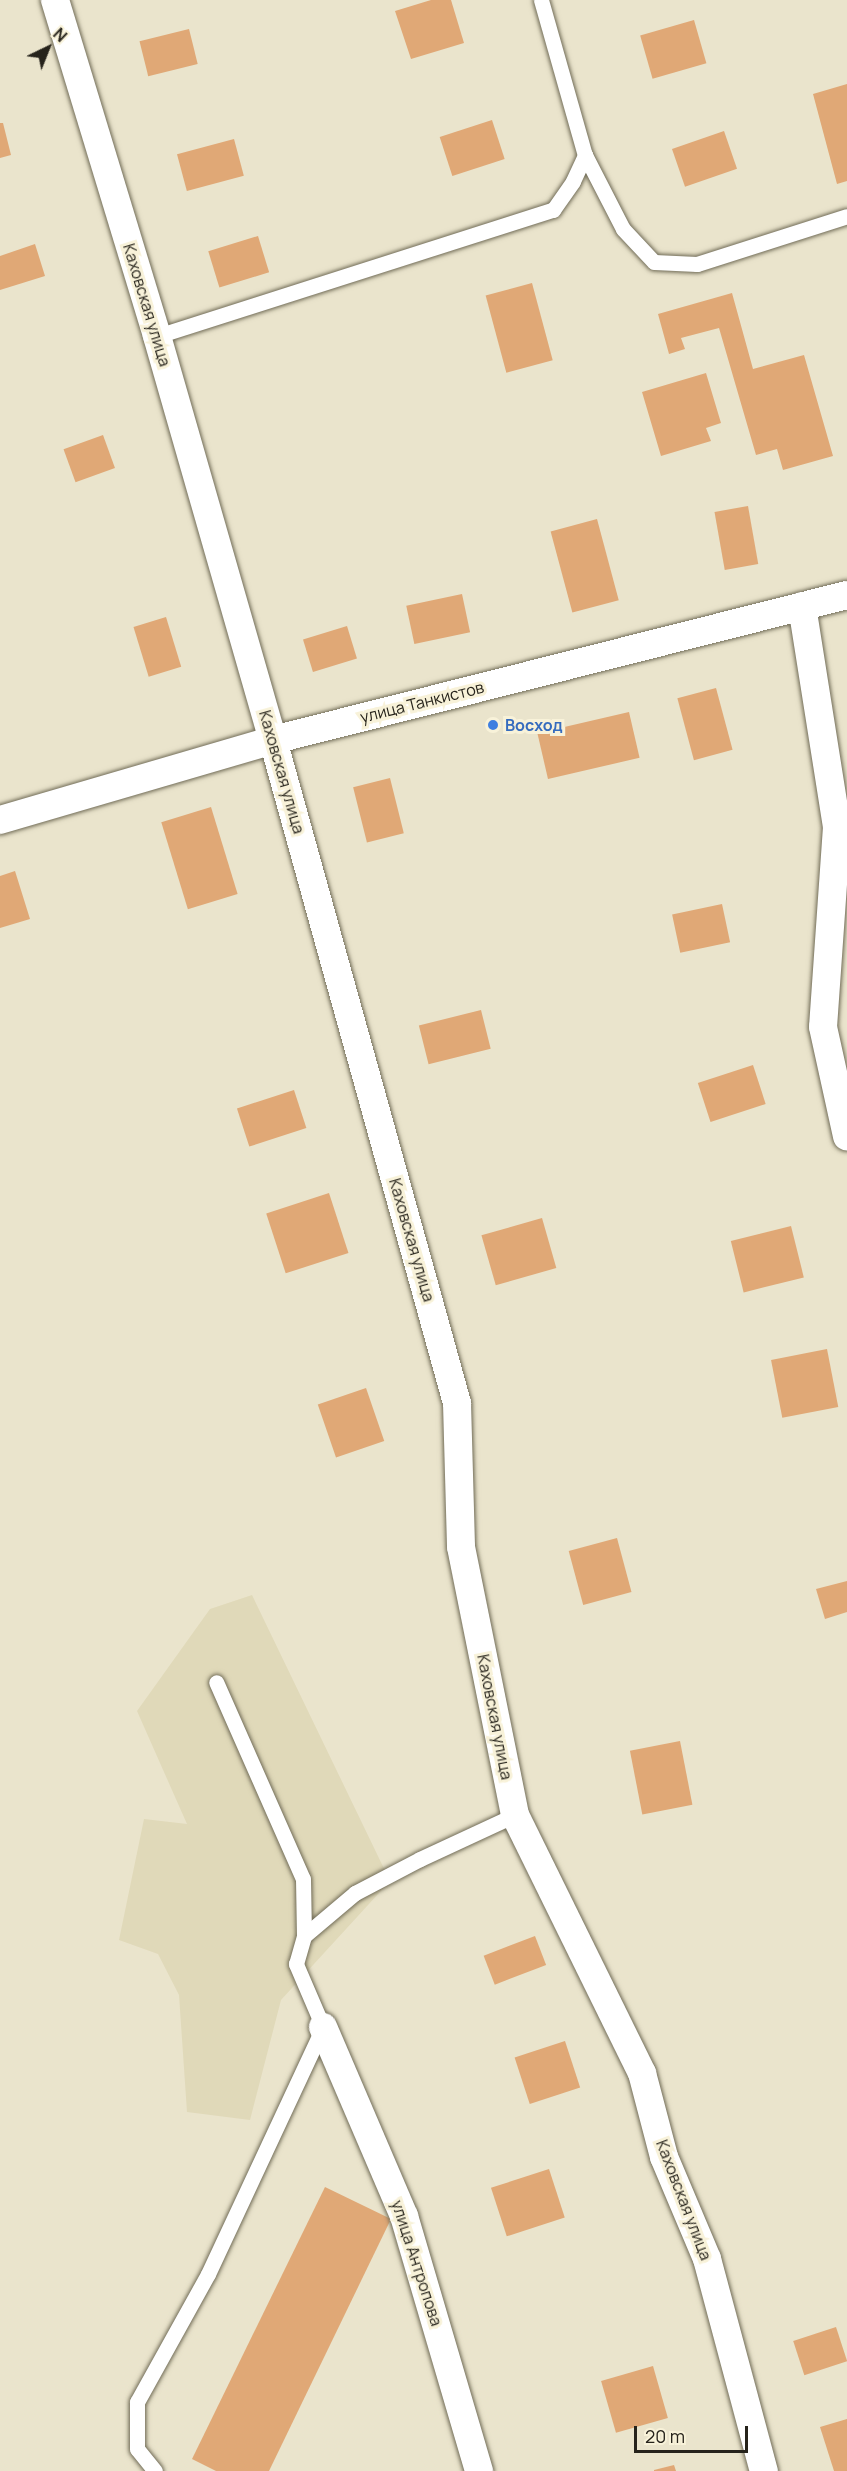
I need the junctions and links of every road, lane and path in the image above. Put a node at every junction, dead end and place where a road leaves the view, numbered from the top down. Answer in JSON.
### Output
{"nodes":[{"id":1,"x":55,"y":0,"type":"edge"},
{"id":2,"x":541,"y":0,"type":"edge"},
{"id":3,"x":585,"y":154,"type":"junction"},
{"id":4,"x":847,"y":216,"type":"edge"},
{"id":5,"x":157,"y":336,"type":"junction"},
{"id":6,"x":847,"y":595,"type":"edge"},
{"id":7,"x":802,"y":606,"type":"junction"},
{"id":8,"x":273,"y":740,"type":"junction"},
{"id":9,"x":0,"y":820,"type":"edge"},
{"id":10,"x":847,"y":1136,"type":"edge"},
{"id":11,"x":216,"y":1682,"type":"dead end"},
{"id":12,"x":515,"y":1815,"type":"junction"},
{"id":13,"x":304,"y":1936,"type":"junction"},
{"id":14,"x":323,"y":2027,"type":"junction"},
{"id":15,"x":155,"y":2471,"type":"edge"},
{"id":16,"x":480,"y":2471,"type":"edge"},
{"id":17,"x":764,"y":2471,"type":"edge"}],
"edges":[{"from":1,"to":5,"type":"street","name":"Каховская улица"},
{"from":2,"to":3,"type":"lane"},
{"from":3,"to":4,"type":"lane"},
{"from":3,"to":5,"type":"lane"},
{"from":5,"to":8,"type":"street","name":"Каховская улица"},
{"from":6,"to":7,"type":"street","name":"улица Танкистов"},
{"from":7,"to":8,"type":"street","name":"улица Танкистов"},
{"from":7,"to":10,"type":"street"},
{"from":8,"to":9,"type":"street","name":"улица Танкистов"},
{"from":8,"to":12,"type":"street","name":"Каховская улица"},
{"from":11,"to":13,"type":"lane"},
{"from":12,"to":13,"type":"lane"},
{"from":12,"to":17,"type":"street","name":"Каховская улица"},
{"from":13,"to":14,"type":"lane"},
{"from":14,"to":15,"type":"lane"},
{"from":14,"to":16,"type":"street","name":"улица Антропова"}]}
